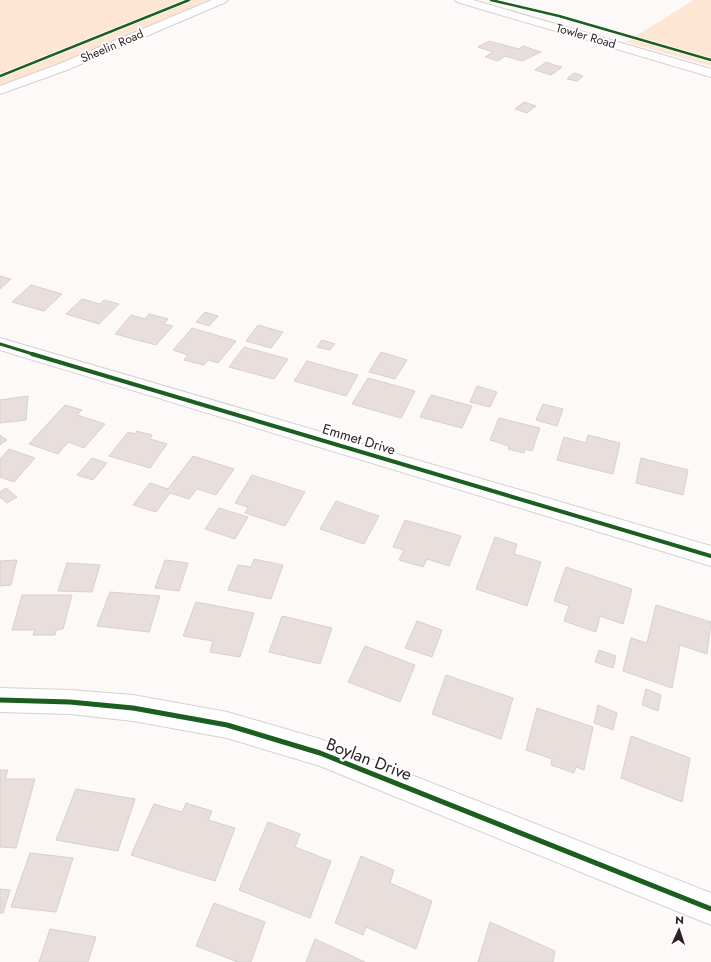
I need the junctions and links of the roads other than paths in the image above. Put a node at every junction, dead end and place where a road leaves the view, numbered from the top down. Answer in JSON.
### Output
{"nodes":[{"id":1,"x":222,"y":0,"type":"edge"},
{"id":2,"x":461,"y":0,"type":"edge"},
{"id":3,"x":711,"y":73,"type":"edge"},
{"id":4,"x":0,"y":90,"type":"edge"},
{"id":5,"x":0,"y":344,"type":"edge"},
{"id":6,"x":711,"y":556,"type":"edge"},
{"id":7,"x":0,"y":700,"type":"edge"},
{"id":8,"x":711,"y":909,"type":"edge"}],
"edges":[{"from":1,"to":4,"type":"street","name":"Sheelin Road"},
{"from":2,"to":3,"type":"street","name":"Towler Road"},
{"from":5,"to":6,"type":"street","name":"Emmet Drive"},
{"from":7,"to":8,"type":"street","name":"Boylan Drive"}]}
